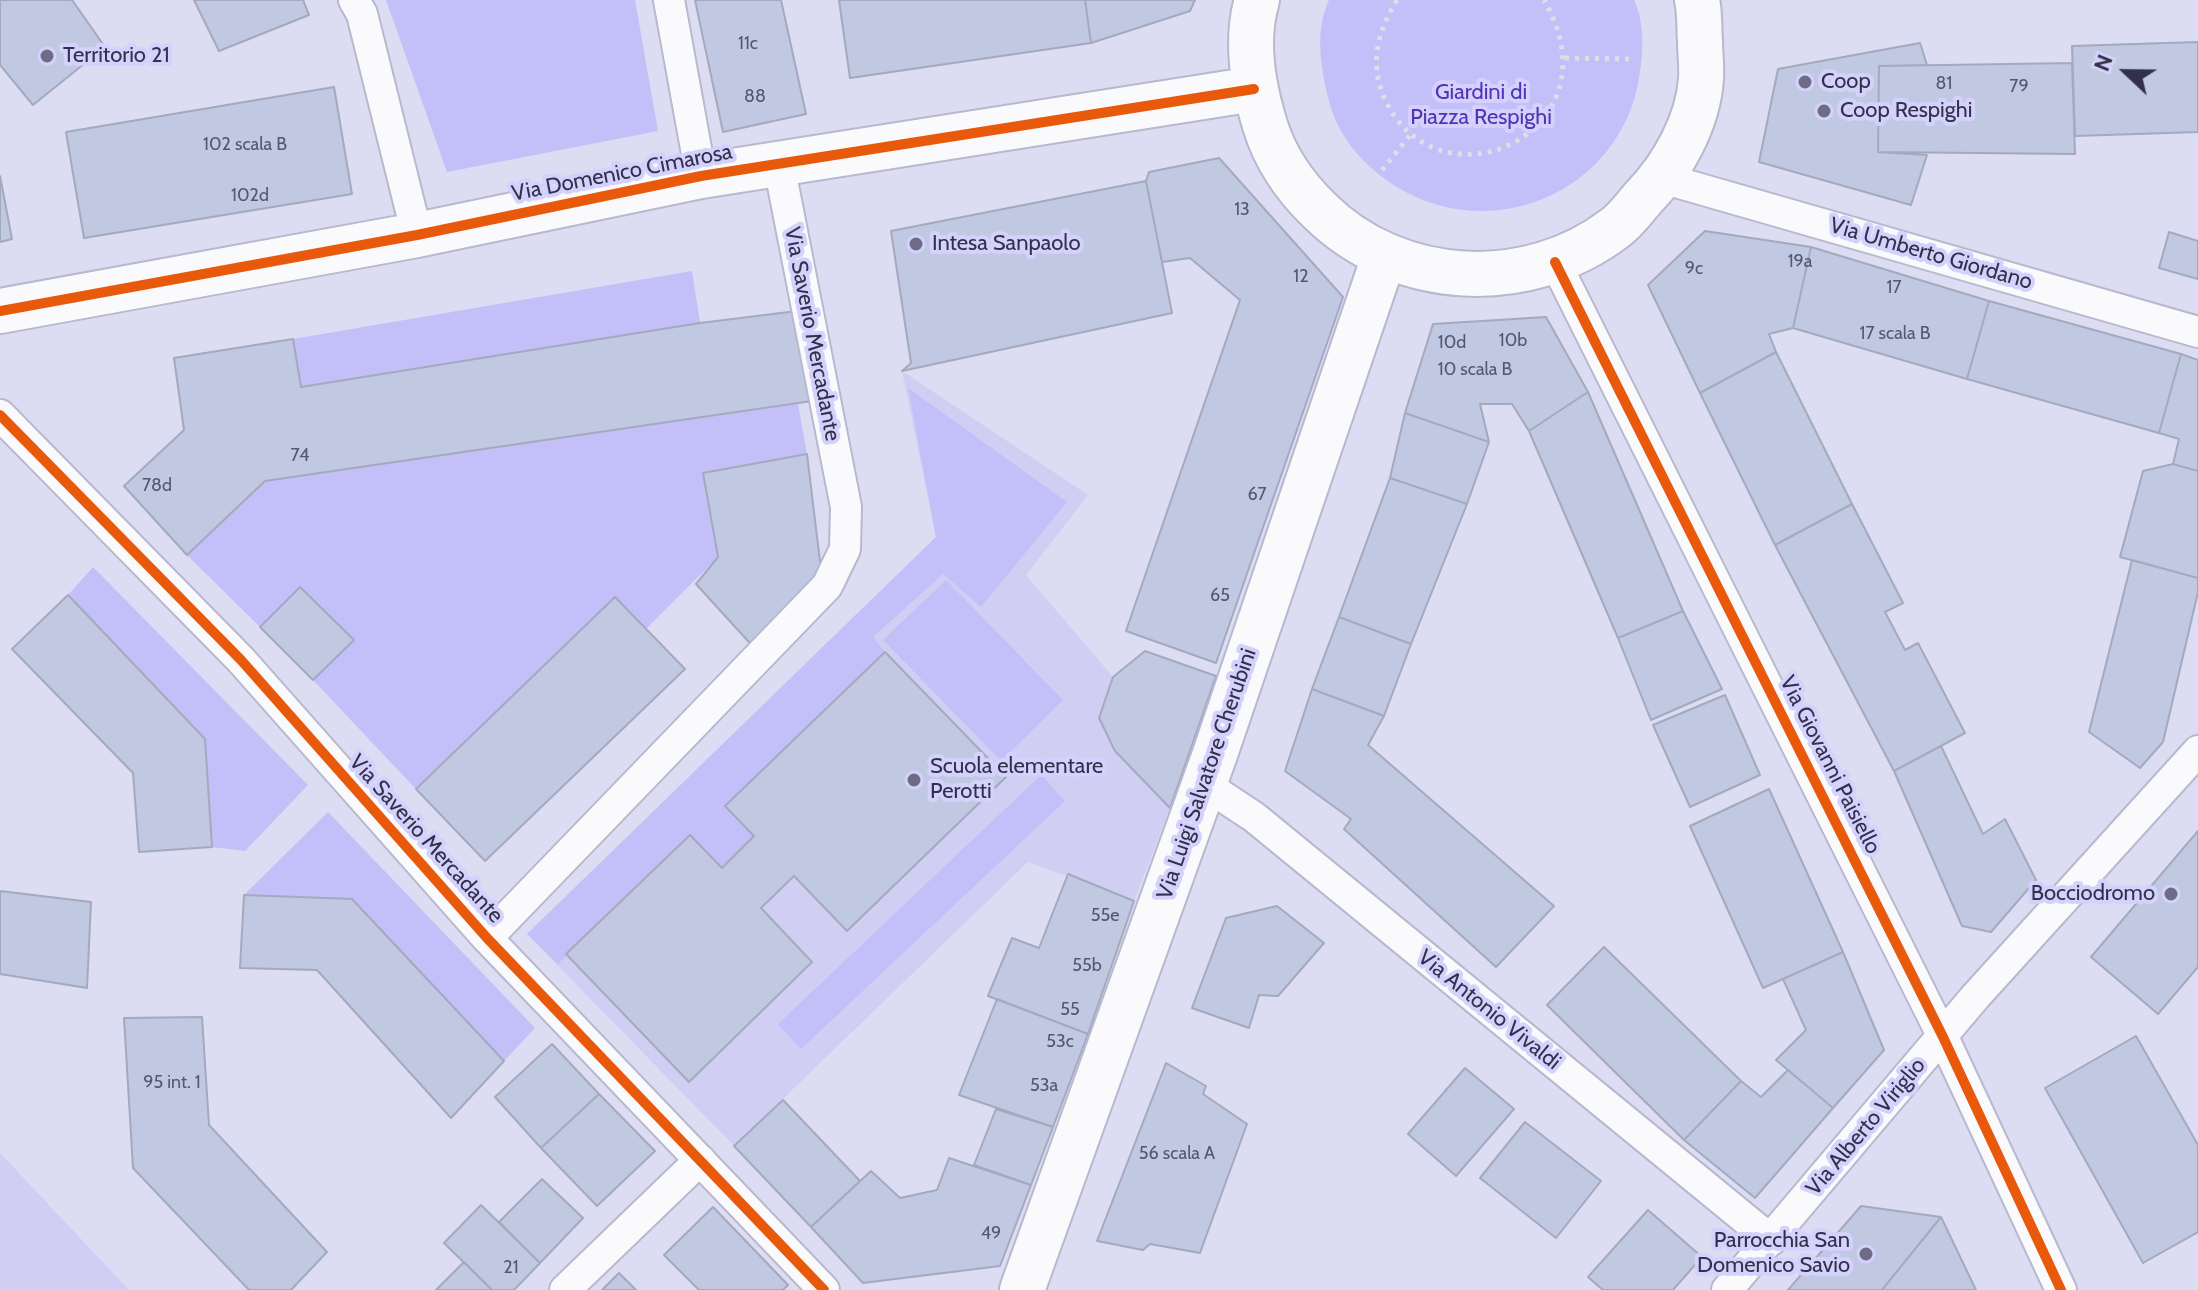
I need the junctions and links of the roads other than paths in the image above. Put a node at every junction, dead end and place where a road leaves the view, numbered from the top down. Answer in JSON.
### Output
{"nodes":[{"id":1,"x":354,"y":0,"type":"edge"},
{"id":2,"x":669,"y":0,"type":"edge"},
{"id":3,"x":1257,"y":0,"type":"edge"},
{"id":4,"x":1704,"y":1,"type":"edge"},
{"id":5,"x":1254,"y":89,"type":"junction"},
{"id":6,"x":779,"y":165,"type":"junction"},
{"id":7,"x":701,"y":176,"type":"junction"},
{"id":8,"x":1662,"y":178,"type":"junction"},
{"id":9,"x":417,"y":235,"type":"junction"},
{"id":10,"x":1384,"y":257,"type":"junction"},
{"id":11,"x":1555,"y":262,"type":"junction"},
{"id":12,"x":0,"y":311,"type":"edge"},
{"id":13,"x":2198,"y":332,"type":"edge"},
{"id":14,"x":0,"y":415,"type":"edge"},
{"id":15,"x":2198,"y":751,"type":"edge"},
{"id":16,"x":1204,"y":784,"type":"junction"},
{"id":17,"x":487,"y":938,"type":"junction"},
{"id":18,"x":1943,"y":1037,"type":"junction"},
{"id":19,"x":700,"y":1160,"type":"junction"},
{"id":20,"x":1771,"y":1240,"type":"junction"},
{"id":21,"x":565,"y":1290,"type":"edge"},
{"id":22,"x":824,"y":1290,"type":"edge"},
{"id":23,"x":1022,"y":1290,"type":"edge"},
{"id":24,"x":1727,"y":1290,"type":"edge"},
{"id":25,"x":2061,"y":1290,"type":"edge"}],
"edges":[{"from":1,"to":9,"type":"street"},
{"from":2,"to":7,"type":"street"},
{"from":3,"to":5,"type":"street"},
{"from":4,"to":8,"type":"street"},
{"from":5,"to":6,"type":"street","name":"Via Domenico Cimarosa"},
{"from":5,"to":10,"type":"street"},
{"from":6,"to":7,"type":"street","name":"Via Domenico Cimarosa"},
{"from":6,"to":17,"type":"street","name":"Via Saverio Mercadante"},
{"from":7,"to":9,"type":"street","name":"Via Domenico Cimarosa"},
{"from":8,"to":11,"type":"street"},
{"from":8,"to":13,"type":"street","name":"Via Umberto Giordano"},
{"from":9,"to":12,"type":"street","name":"Via Domenico Cimarosa"},
{"from":10,"to":11,"type":"street"},
{"from":10,"to":16,"type":"street","name":"Via Luigi Salvatore Cherubini"},
{"from":11,"to":18,"type":"street","name":"Via Giovanni Paisiello"},
{"from":14,"to":17,"type":"street","name":"Via Saverio Mercadante"},
{"from":15,"to":18,"type":"street","name":"Via Alberto Viriglio"},
{"from":16,"to":20,"type":"street","name":"Via Antonio Vivaldi"},
{"from":16,"to":23,"type":"street","name":"Via Luigi Salvatore Cherubini"},
{"from":17,"to":19,"type":"street","name":"Via Saverio Mercadante"},
{"from":18,"to":20,"type":"street","name":"Via Alberto Viriglio"},
{"from":18,"to":25,"type":"street","name":"Via Giovanni Paisiello"},
{"from":19,"to":21,"type":"street"},
{"from":19,"to":22,"type":"street","name":"Via Saverio Mercadante"},
{"from":20,"to":24,"type":"street","name":"Via Alberto Viriglio"}]}
